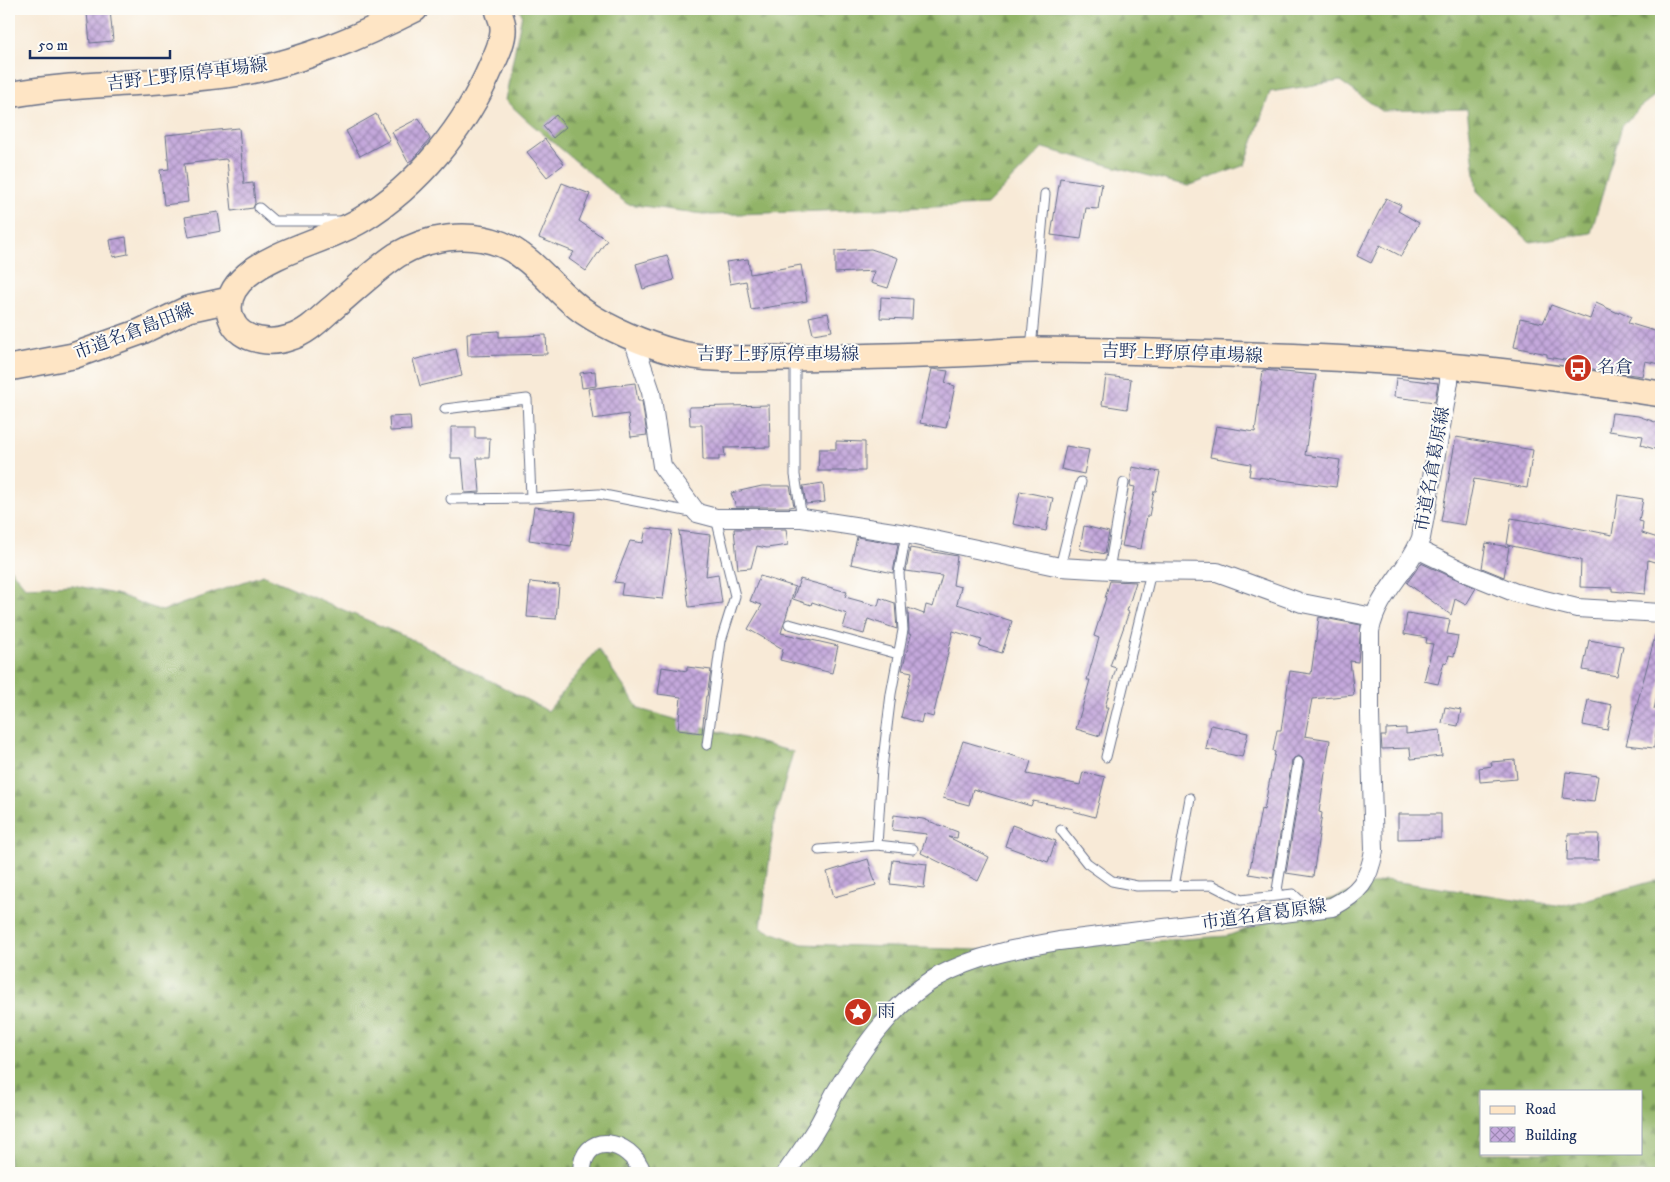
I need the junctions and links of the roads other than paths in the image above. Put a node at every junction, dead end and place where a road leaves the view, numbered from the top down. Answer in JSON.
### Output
{"nodes":[{"id":1,"x":415,"y":9,"type":"edge"},
{"id":2,"x":498,"y":9,"type":"edge"},
{"id":3,"x":9,"y":94,"type":"edge"},
{"id":4,"x":1045,"y":194,"type":"dead end"},
{"id":5,"x":259,"y":208,"type":"dead end"},
{"id":6,"x":359,"y":221,"type":"junction"},
{"id":7,"x":229,"y":300,"type":"junction"},
{"id":8,"x":632,"y":336,"type":"junction"},
{"id":9,"x":1031,"y":350,"type":"junction"},
{"id":10,"x":795,"y":358,"type":"junction"},
{"id":11,"x":1449,"y":366,"type":"junction"},
{"id":12,"x":9,"y":368,"type":"edge"},
{"id":13,"x":1661,"y":394,"type":"edge"},
{"id":14,"x":445,"y":409,"type":"dead end"},
{"id":15,"x":1081,"y":482,"type":"dead end"},
{"id":16,"x":1124,"y":484,"type":"dead end"},
{"id":17,"x":530,"y":498,"type":"junction"},
{"id":18,"x":451,"y":499,"type":"dead end"},
{"id":19,"x":697,"y":513,"type":"junction"},
{"id":20,"x":716,"y":518,"type":"junction"},
{"id":21,"x":802,"y":518,"type":"junction"},
{"id":22,"x":906,"y":534,"type":"junction"},
{"id":23,"x":1417,"y":549,"type":"junction"},
{"id":24,"x":1060,"y":567,"type":"junction"},
{"id":25,"x":1109,"y":570,"type":"junction"},
{"id":26,"x":1151,"y":572,"type":"junction"},
{"id":27,"x":1661,"y":613,"type":"edge"},
{"id":28,"x":1373,"y":617,"type":"junction"},
{"id":29,"x":789,"y":624,"type":"dead end"},
{"id":30,"x":898,"y":654,"type":"junction"},
{"id":31,"x":707,"y":745,"type":"dead end"},
{"id":32,"x":1106,"y":757,"type":"dead end"},
{"id":33,"x":1298,"y":762,"type":"dead end"},
{"id":34,"x":1190,"y":798,"type":"dead end"},
{"id":35,"x":1061,"y":830,"type":"dead end"},
{"id":36,"x":877,"y":845,"type":"junction"},
{"id":37,"x":913,"y":849,"type":"dead end"},
{"id":38,"x":819,"y":850,"type":"dead end"},
{"id":39,"x":1174,"y":886,"type":"junction"},
{"id":40,"x":1276,"y":896,"type":"junction"},
{"id":41,"x":1310,"y":911,"type":"junction"},
{"id":42,"x":582,"y":1173,"type":"edge"},
{"id":43,"x":642,"y":1173,"type":"edge"},
{"id":44,"x":786,"y":1173,"type":"edge"}],
"edges":[{"from":1,"to":3,"type":"main road","name":"吉野上野原停車場線"},
{"from":2,"to":6,"type":"main road"},
{"from":4,"to":9,"type":"lane"},
{"from":5,"to":6,"type":"lane"},
{"from":6,"to":7,"type":"main road"},
{"from":7,"to":8,"type":"main road","name":"吉野上野原停車場線"},
{"from":7,"to":12,"type":"main road","name":"市道名倉島田線"},
{"from":8,"to":10,"type":"main road","name":"吉野上野原停車場線"},
{"from":8,"to":19,"type":"street"},
{"from":9,"to":10,"type":"main road","name":"吉野上野原停車場線"},
{"from":9,"to":11,"type":"main road","name":"吉野上野原停車場線"},
{"from":10,"to":21,"type":"lane"},
{"from":11,"to":13,"type":"main road","name":"吉野上野原停車場線"},
{"from":11,"to":23,"type":"street","name":"市道名倉葛原線"},
{"from":14,"to":17,"type":"lane"},
{"from":15,"to":24,"type":"lane"},
{"from":16,"to":25,"type":"lane"},
{"from":17,"to":18,"type":"lane"},
{"from":17,"to":19,"type":"lane"},
{"from":19,"to":20,"type":"street"},
{"from":20,"to":21,"type":"street"},
{"from":20,"to":31,"type":"lane"},
{"from":21,"to":22,"type":"street"},
{"from":22,"to":24,"type":"street"},
{"from":22,"to":30,"type":"lane"},
{"from":23,"to":27,"type":"street"},
{"from":23,"to":28,"type":"street","name":"市道名倉葛原線"},
{"from":24,"to":25,"type":"street"},
{"from":25,"to":26,"type":"street"},
{"from":26,"to":28,"type":"street"},
{"from":26,"to":32,"type":"lane"},
{"from":28,"to":41,"type":"street","name":"市道名倉葛原線"},
{"from":29,"to":30,"type":"lane"},
{"from":30,"to":36,"type":"lane"},
{"from":33,"to":40,"type":"lane"},
{"from":34,"to":39,"type":"lane"},
{"from":35,"to":39,"type":"lane"},
{"from":36,"to":37,"type":"lane"},
{"from":36,"to":38,"type":"lane"},
{"from":39,"to":40,"type":"lane"},
{"from":40,"to":41,"type":"lane"},
{"from":41,"to":44,"type":"street","name":"市道名倉葛原線"},
{"from":42,"to":43,"type":"street"}]}
